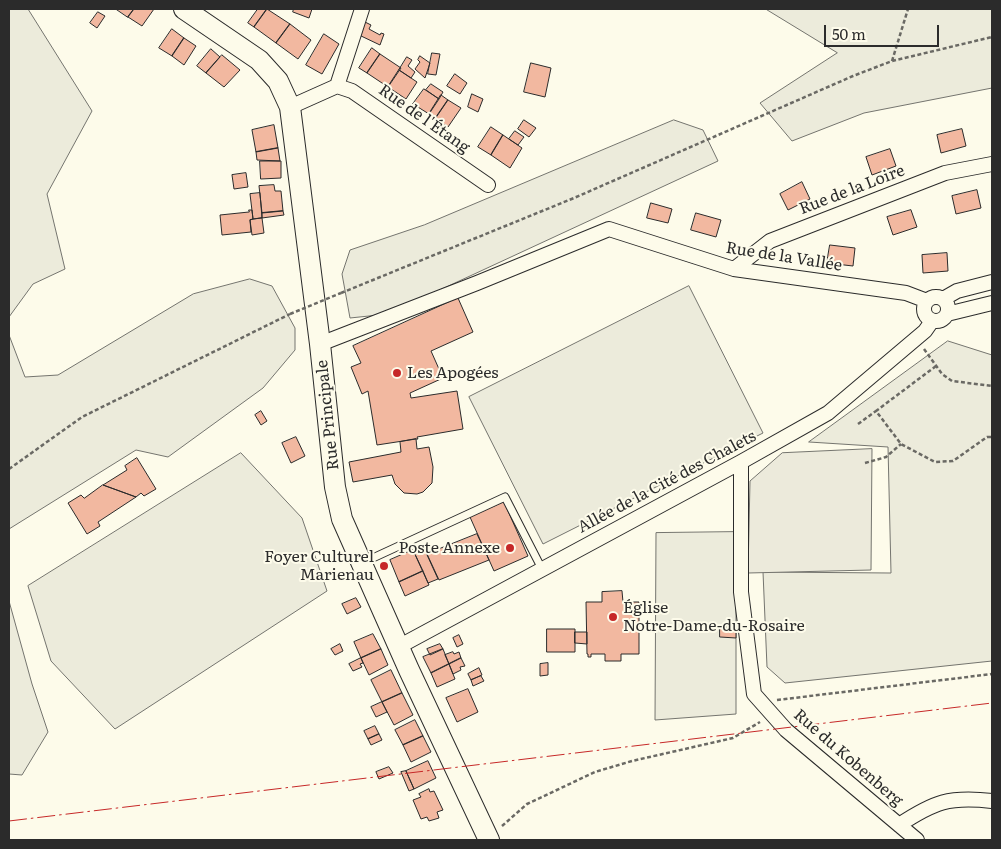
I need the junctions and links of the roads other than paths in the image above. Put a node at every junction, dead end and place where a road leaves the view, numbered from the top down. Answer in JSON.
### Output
{"nodes":[{"id":1,"x":184,"y":9,"type":"edge"},
{"id":2,"x":362,"y":9,"type":"edge"},
{"id":3,"x":337,"y":86,"type":"junction"},
{"id":4,"x":290,"y":107,"type":"junction"},
{"id":5,"x":992,"y":164,"type":"edge"},
{"id":6,"x":488,"y":185,"type":"dead end"},
{"id":7,"x":734,"y":269,"type":"junction"},
{"id":8,"x":992,"y":282,"type":"edge"},
{"id":9,"x":943,"y":299,"type":"junction"},
{"id":10,"x":927,"y":301,"type":"junction"},
{"id":11,"x":992,"y":303,"type":"edge"},
{"id":12,"x":947,"y":314,"type":"junction"},
{"id":13,"x":932,"y":321,"type":"junction"},
{"id":14,"x":320,"y":344,"type":"junction"},
{"id":15,"x":741,"y":462,"type":"junction"},
{"id":16,"x":362,"y":563,"type":"junction"},
{"id":17,"x":542,"y":570,"type":"junction"},
{"id":18,"x":400,"y":646,"type":"junction"},
{"id":19,"x":992,"y":800,"type":"edge"},
{"id":20,"x":899,"y":825,"type":"junction"},
{"id":21,"x":488,"y":839,"type":"edge"},
{"id":22,"x":916,"y":840,"type":"edge"}],
"edges":[{"from":1,"to":4,"type":"main road","name":"Rue Principale"},
{"from":2,"to":3,"type":"street"},
{"from":3,"to":4,"type":"street"},
{"from":3,"to":6,"type":"street","name":"Rue de l'Étang"},
{"from":4,"to":14,"type":"main road","name":"Rue Principale"},
{"from":5,"to":7,"type":"street","name":"Rue de la Loire"},
{"from":7,"to":10,"type":"street","name":"Rue de la Vallée"},
{"from":7,"to":14,"type":"street","name":"Rue de la Vallée"},
{"from":8,"to":9,"type":"street","name":"Rue de la Vallée"},
{"from":9,"to":10,"type":"street","name":"Rue de la Vallée"},
{"from":9,"to":12,"type":"street"},
{"from":10,"to":13,"type":"street"},
{"from":11,"to":12,"type":"street"},
{"from":12,"to":13,"type":"street"},
{"from":13,"to":15,"type":"street","name":"Allée de la Cité des Chalets"},
{"from":14,"to":16,"type":"main road","name":"Rue Principale"},
{"from":15,"to":17,"type":"street","name":"Allée de la Cité des Chalets"},
{"from":15,"to":20,"type":"street","name":"Rue du Kobenberg"},
{"from":16,"to":17,"type":"lane"},
{"from":16,"to":18,"type":"main road","name":"Rue Principale"},
{"from":17,"to":18,"type":"street","name":"Allée de la Cité des Chalets"},
{"from":18,"to":21,"type":"main road","name":"Rue Principale"},
{"from":19,"to":20,"type":"street"},
{"from":20,"to":22,"type":"street","name":"Rue du Kobenberg"}]}
